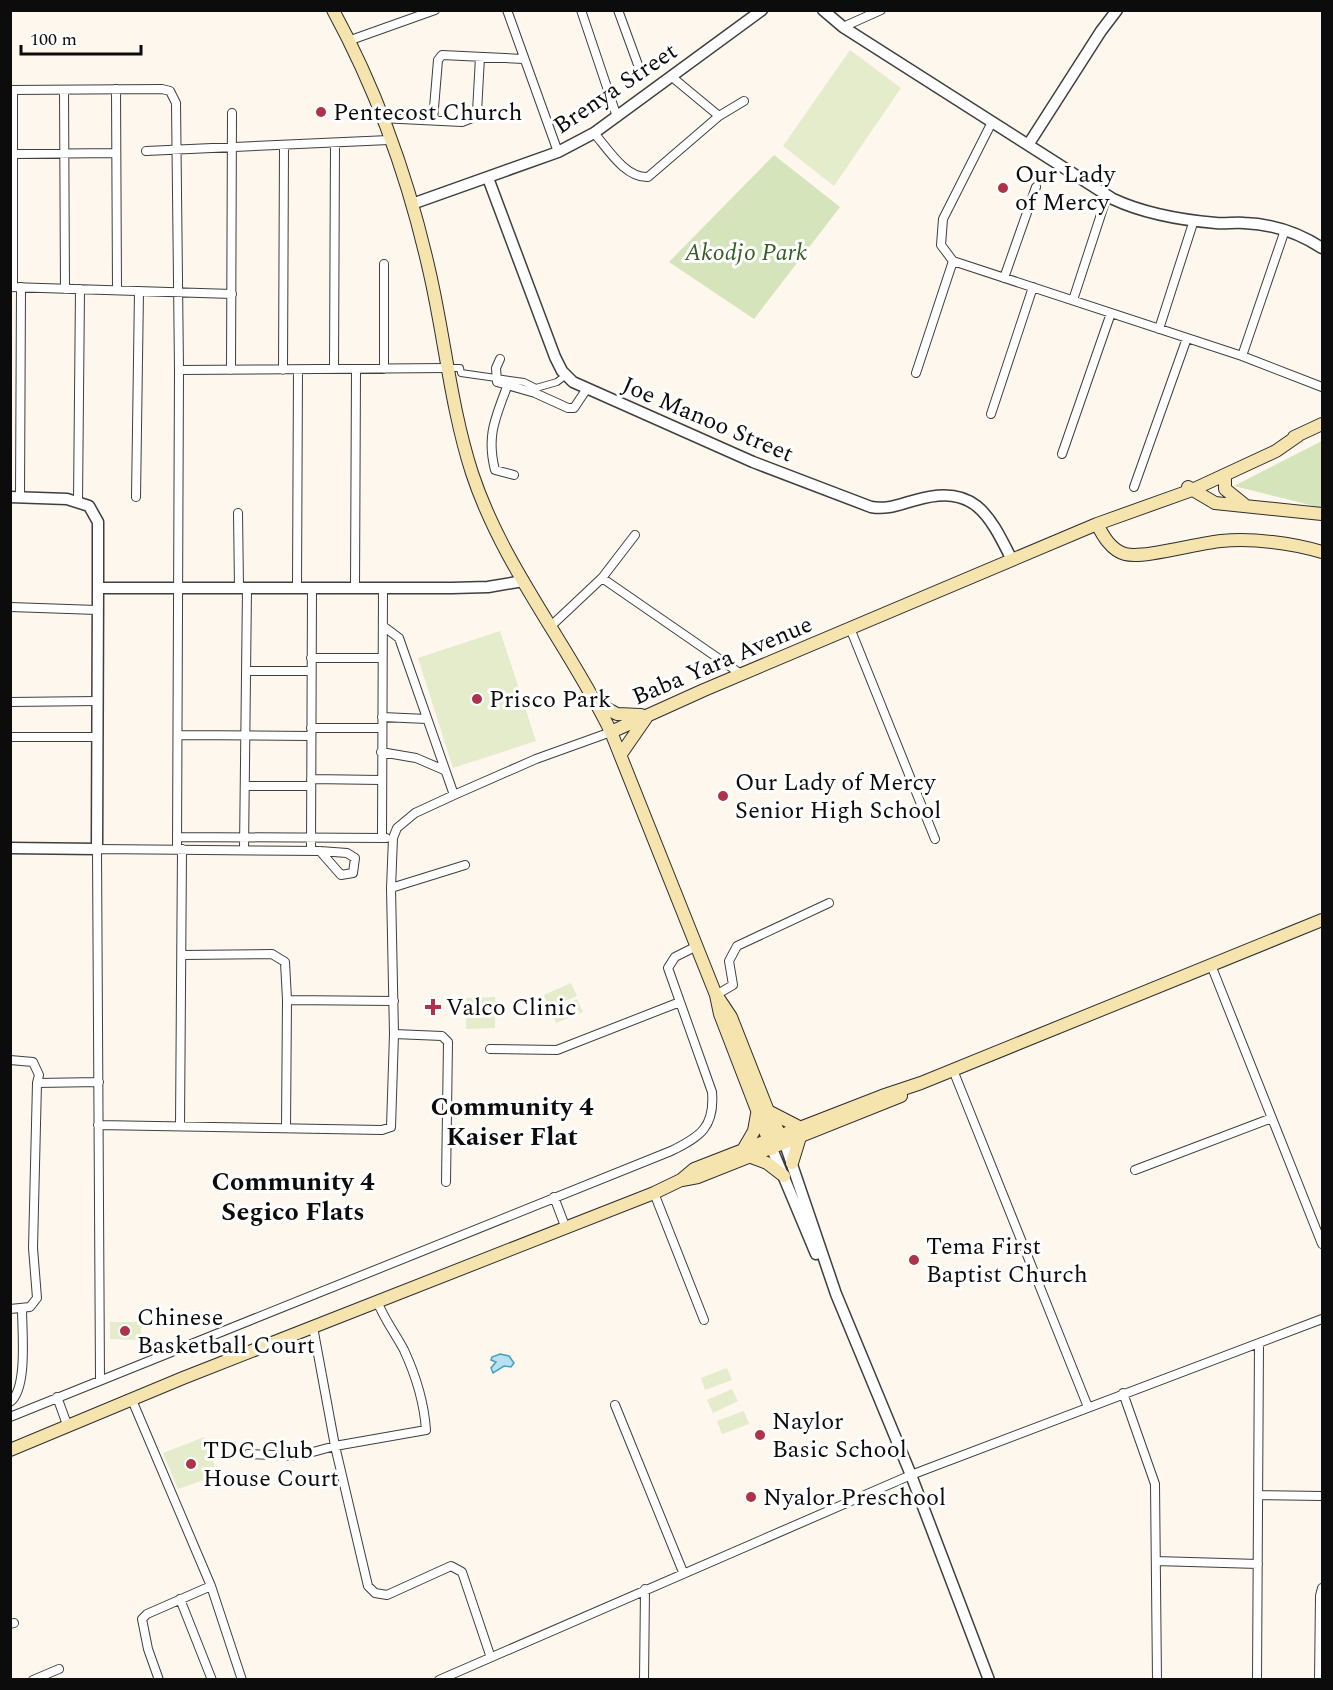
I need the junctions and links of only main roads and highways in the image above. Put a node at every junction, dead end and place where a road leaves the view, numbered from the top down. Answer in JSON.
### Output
{"nodes":[{"id":1,"x":333,"y":10,"type":"edge"},
{"id":2,"x":1323,"y":424,"type":"edge"},
{"id":3,"x":1299,"y":435,"type":"junction"},
{"id":4,"x":1226,"y":475,"type":"junction"},
{"id":5,"x":1188,"y":488,"type":"junction"},
{"id":6,"x":1246,"y":506,"type":"junction"},
{"id":7,"x":1323,"y":514,"type":"edge"},
{"id":8,"x":1097,"y":524,"type":"junction"},
{"id":9,"x":1323,"y":552,"type":"edge"},
{"id":10,"x":597,"y":703,"type":"junction"},
{"id":11,"x":651,"y":713,"type":"junction"},
{"id":12,"x":611,"y":732,"type":"junction"},
{"id":13,"x":621,"y":754,"type":"junction"},
{"id":14,"x":1323,"y":920,"type":"edge"},
{"id":15,"x":762,"y":1112,"type":"junction"},
{"id":16,"x":801,"y":1132,"type":"junction"},
{"id":17,"x":782,"y":1139,"type":"junction"},
{"id":18,"x":770,"y":1144,"type":"junction"},
{"id":19,"x":747,"y":1153,"type":"junction"},
{"id":20,"x":792,"y":1163,"type":"road end"},
{"id":21,"x":784,"y":1176,"type":"road end"},
{"id":22,"x":10,"y":1450,"type":"edge"}],
"edges":[{"from":1,"to":10,"type":"main road"},
{"from":2,"to":3,"type":"main road","name":"Baba Yara Avenue"},
{"from":3,"to":4,"type":"main road","name":"Baba Yara Avenue"},
{"from":3,"to":5,"type":"main road","name":"Baba Yara Avenue"},
{"from":4,"to":5,"type":"main road","name":"Baba Yara Avenue"},
{"from":4,"to":6,"type":"main road"},
{"from":5,"to":6,"type":"main road"},
{"from":5,"to":8,"type":"main road","name":"Baba Yara Avenue"},
{"from":6,"to":7,"type":"main road"},
{"from":8,"to":9,"type":"main road"},
{"from":8,"to":11,"type":"main road","name":"Baba Yara Avenue"},
{"from":10,"to":11,"type":"main road"},
{"from":10,"to":12,"type":"main road"},
{"from":11,"to":12,"type":"main road","name":"Baba Yara Avenue"},
{"from":11,"to":13,"type":"main road"},
{"from":12,"to":13,"type":"main road","name":"Baba Yara Avenue"},
{"from":13,"to":15,"type":"main road","name":"Baba Yara Avenue"},
{"from":14,"to":16,"type":"main road"},
{"from":15,"to":16,"type":"main road"},
{"from":15,"to":17,"type":"main road","name":"Baba Yara Avenue"},
{"from":15,"to":18,"type":"main road","name":"Baba Yara Avenue"},
{"from":15,"to":19,"type":"main road"},
{"from":16,"to":17,"type":"main road"},
{"from":16,"to":20,"type":"main road"},
{"from":17,"to":18,"type":"main road"},
{"from":18,"to":19,"type":"main road"},
{"from":19,"to":21,"type":"main road"},
{"from":19,"to":22,"type":"main road"}]}
